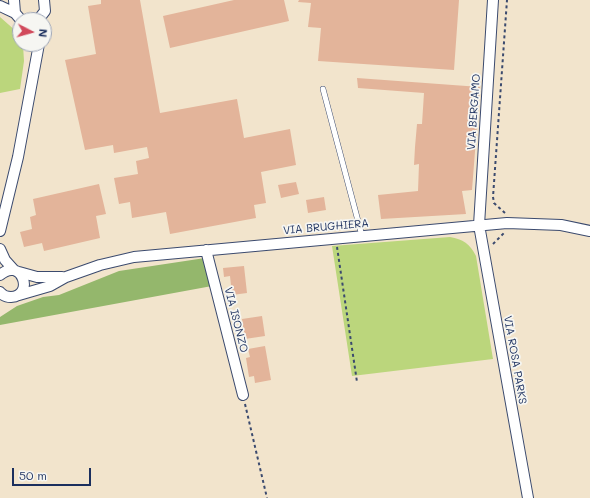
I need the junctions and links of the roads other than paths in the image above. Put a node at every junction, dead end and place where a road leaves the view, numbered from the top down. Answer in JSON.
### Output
{"nodes":[{"id":1,"x":14,"y":0,"type":"edge"},
{"id":2,"x":44,"y":0,"type":"edge"},
{"id":3,"x":493,"y":0,"type":"edge"},
{"id":4,"x":0,"y":6,"type":"edge"},
{"id":5,"x":17,"y":12,"type":"edge"},
{"id":6,"x":44,"y":12,"type":"edge"},
{"id":7,"x":12,"y":13,"type":"edge"},
{"id":8,"x":33,"y":52,"type":"edge"},
{"id":9,"x":37,"y":52,"type":"edge"},
{"id":10,"x":34,"y":66,"type":"junction"},
{"id":11,"x":323,"y":89,"type":"dead end"},
{"id":12,"x":479,"y":225,"type":"junction"},
{"id":13,"x":0,"y":231,"type":"edge"},
{"id":14,"x":590,"y":231,"type":"edge"},
{"id":15,"x":362,"y":236,"type":"junction"},
{"id":16,"x":0,"y":249,"type":"edge"},
{"id":17,"x":206,"y":250,"type":"junction"},
{"id":18,"x":16,"y":271,"type":"junction"},
{"id":19,"x":0,"y":275,"type":"edge"},
{"id":20,"x":66,"y":277,"type":"junction"},
{"id":21,"x":7,"y":297,"type":"edge"},
{"id":22,"x":242,"y":395,"type":"road end"},
{"id":23,"x":528,"y":498,"type":"edge"}],
"edges":[{"from":1,"to":5,"type":"street"},
{"from":2,"to":6,"type":"street"},
{"from":3,"to":12,"type":"street","name":"VIA BERGAMO"},
{"from":4,"to":7,"type":"street"},
{"from":8,"to":10,"type":"street"},
{"from":9,"to":10,"type":"street"},
{"from":10,"to":13,"type":"street"},
{"from":11,"to":15,"type":"lane"},
{"from":12,"to":14,"type":"street","name":"VIA BRUGHIERA"},
{"from":12,"to":15,"type":"street","name":"VIA BRUGHIERA"},
{"from":12,"to":23,"type":"street","name":"VIA ROSA PARKS"},
{"from":15,"to":17,"type":"street","name":"VIA BRUGHIERA"},
{"from":16,"to":18,"type":"street"},
{"from":17,"to":20,"type":"street","name":"VIA BRUGHIERA"},
{"from":17,"to":22,"type":"street","name":"VIA ISONZO"},
{"from":18,"to":19,"type":"street"},
{"from":18,"to":20,"type":"street"},
{"from":18,"to":21,"type":"street"},
{"from":20,"to":21,"type":"street"}]}
